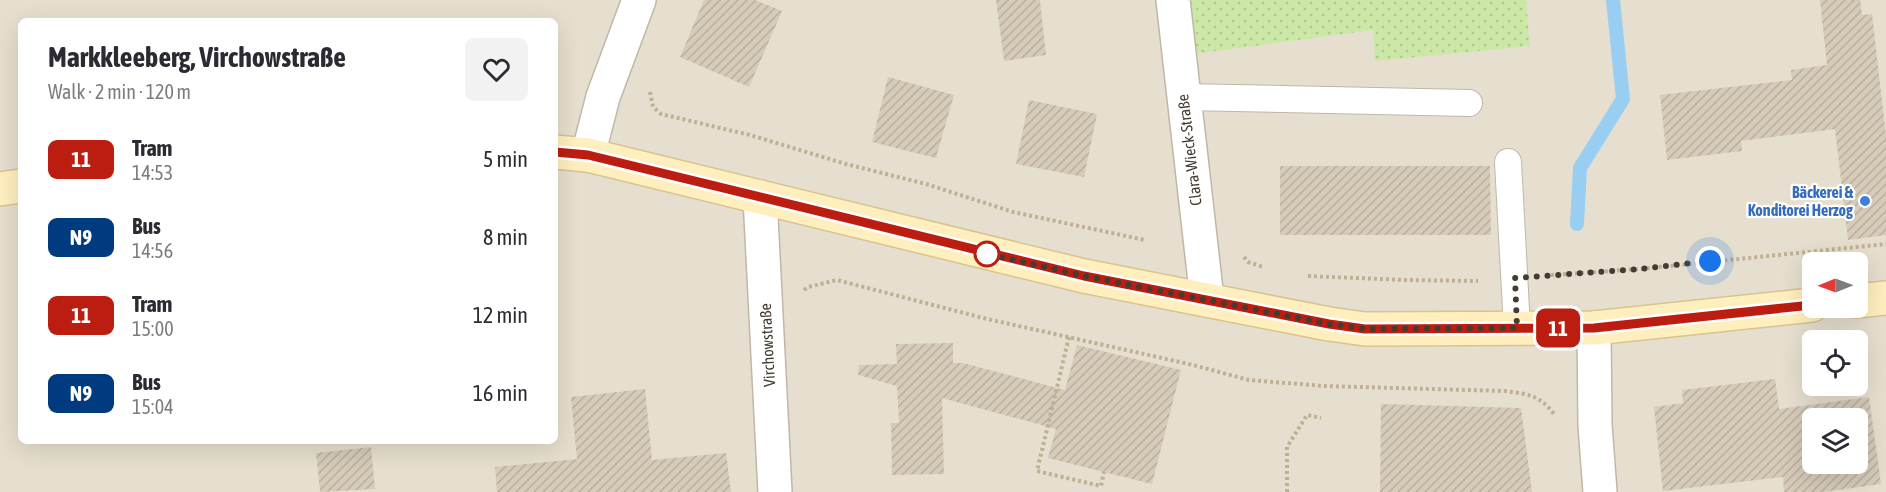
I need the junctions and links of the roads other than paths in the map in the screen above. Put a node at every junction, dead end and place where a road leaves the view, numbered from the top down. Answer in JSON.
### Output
{"nodes":[{"id":1,"x":639,"y":0,"type":"edge"},
{"id":2,"x":1173,"y":0,"type":"edge"},
{"id":3,"x":1183,"y":97,"type":"junction"},
{"id":4,"x":1469,"y":103,"type":"dead end"},
{"id":5,"x":558,"y":152,"type":"edge"},
{"id":6,"x":588,"y":155,"type":"junction"},
{"id":7,"x":1508,"y":162,"type":"dead end"},
{"id":8,"x":18,"y":186,"type":"edge"},
{"id":9,"x":0,"y":189,"type":"edge"},
{"id":10,"x":759,"y":197,"type":"junction"},
{"id":11,"x":1886,"y":298,"type":"edge"},
{"id":12,"x":1207,"y":299,"type":"junction"},
{"id":13,"x":1868,"y":300,"type":"edge"},
{"id":14,"x":1802,"y":306,"type":"edge"},
{"id":15,"x":1517,"y":328,"type":"junction"},
{"id":16,"x":1594,"y":328,"type":"junction"},
{"id":17,"x":775,"y":492,"type":"edge"},
{"id":18,"x":1600,"y":492,"type":"edge"}],
"edges":[{"from":1,"to":6,"type":"street"},
{"from":2,"to":3,"type":"street","name":"Clara-Wieck-Straße"},
{"from":3,"to":4,"type":"lane"},
{"from":3,"to":12,"type":"street","name":"Clara-Wieck-Straße"},
{"from":5,"to":6,"type":"main road"},
{"from":6,"to":10,"type":"main road"},
{"from":7,"to":15,"type":"lane"},
{"from":8,"to":9,"type":"main road"},
{"from":10,"to":12,"type":"main road"},
{"from":10,"to":17,"type":"street","name":"Virchowstraße"},
{"from":11,"to":13,"type":"main road"},
{"from":12,"to":15,"type":"main road"},
{"from":14,"to":16,"type":"main road"},
{"from":15,"to":16,"type":"main road"},
{"from":16,"to":18,"type":"street"}]}
